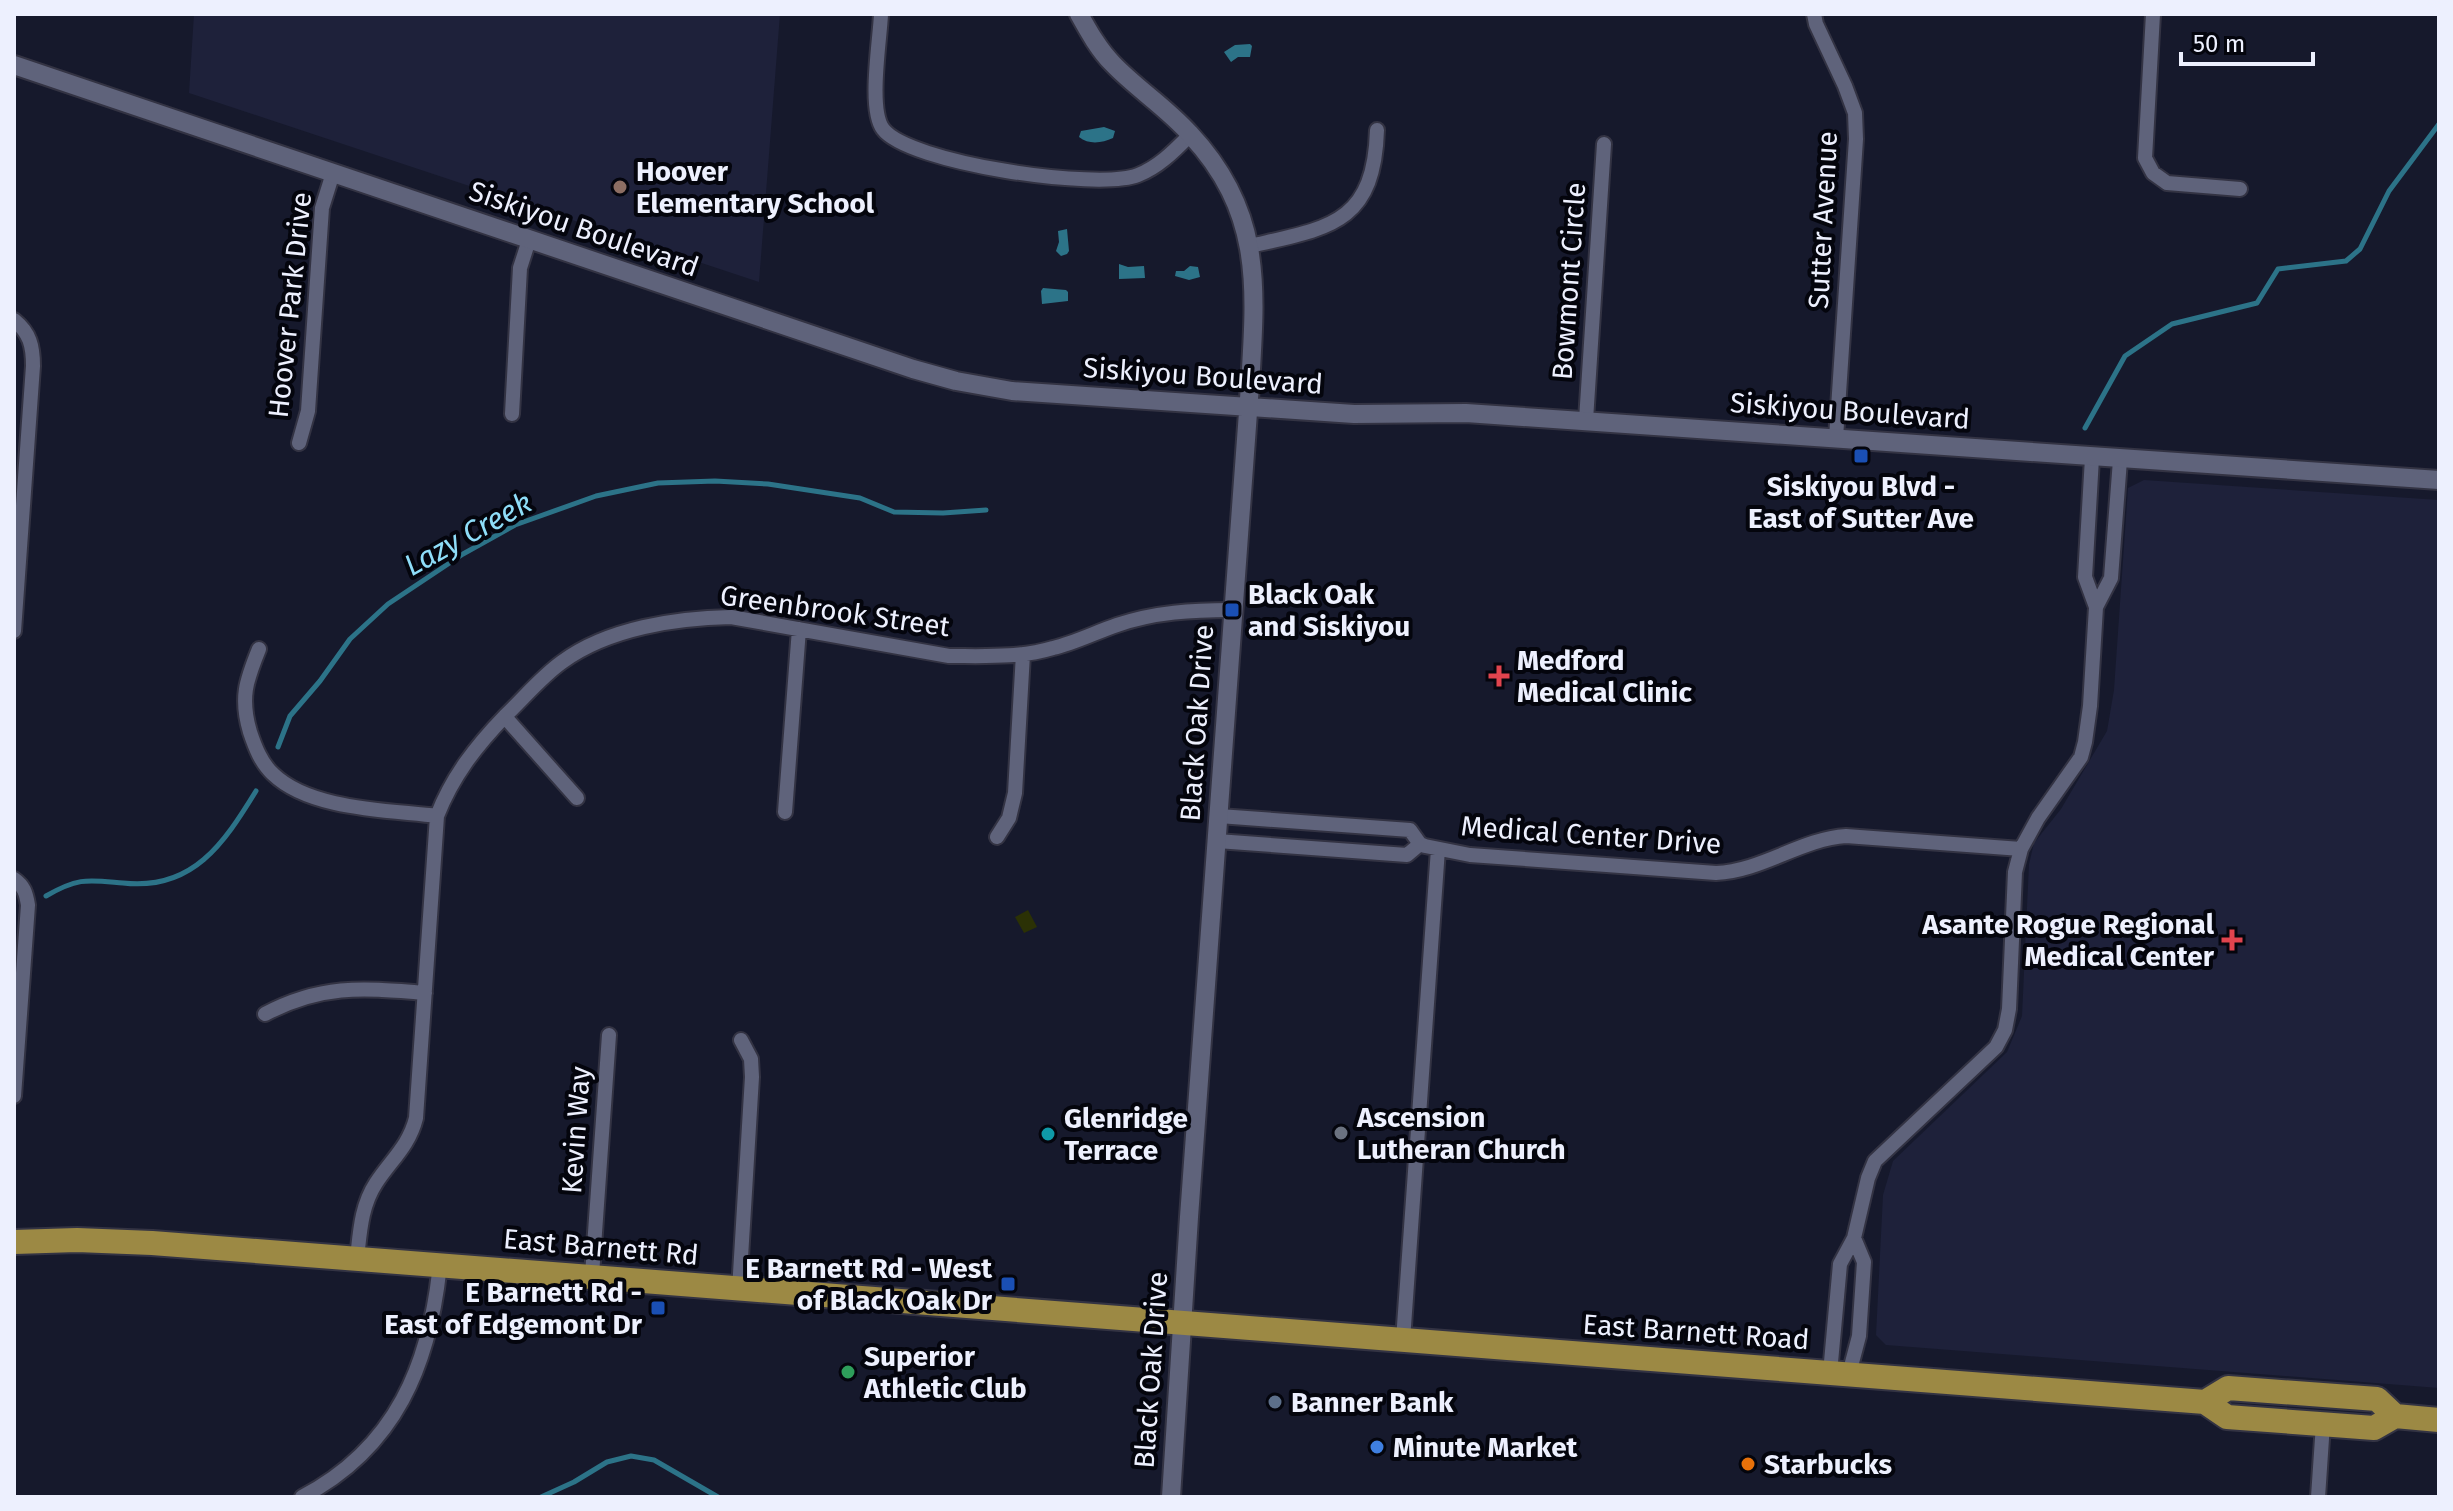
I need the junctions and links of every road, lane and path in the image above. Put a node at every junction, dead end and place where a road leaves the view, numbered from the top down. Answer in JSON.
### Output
{"nodes":[{"id":1,"x":881,"y":14,"type":"edge"},
{"id":2,"x":1079,"y":14,"type":"edge"},
{"id":3,"x":1814,"y":14,"type":"edge"},
{"id":4,"x":2153,"y":14,"type":"edge"},
{"id":5,"x":14,"y":65,"type":"edge"},
{"id":6,"x":1377,"y":130,"type":"dead end"},
{"id":7,"x":1191,"y":134,"type":"junction"},
{"id":8,"x":1604,"y":144,"type":"dead end"},
{"id":9,"x":333,"y":173,"type":"junction"},
{"id":10,"x":2240,"y":189,"type":"dead end"},
{"id":11,"x":529,"y":240,"type":"junction"},
{"id":12,"x":1250,"y":246,"type":"junction"},
{"id":13,"x":14,"y":320,"type":"edge"},
{"id":14,"x":1247,"y":407,"type":"junction"},
{"id":15,"x":512,"y":414,"type":"dead end"},
{"id":16,"x":1586,"y":420,"type":"junction"},
{"id":17,"x":1836,"y":438,"type":"junction"},
{"id":18,"x":299,"y":443,"type":"dead end"},
{"id":19,"x":2092,"y":458,"type":"junction"},
{"id":20,"x":2120,"y":460,"type":"junction"},
{"id":21,"x":2439,"y":480,"type":"edge"},
{"id":22,"x":2096,"y":607,"type":"junction"},
{"id":23,"x":1232,"y":610,"type":"junction"},
{"id":24,"x":799,"y":629,"type":"junction"},
{"id":25,"x":14,"y":631,"type":"edge"},
{"id":26,"x":259,"y":649,"type":"dead end"},
{"id":27,"x":1023,"y":654,"type":"junction"},
{"id":28,"x":505,"y":717,"type":"junction"},
{"id":29,"x":577,"y":798,"type":"dead end"},
{"id":30,"x":785,"y":812,"type":"dead end"},
{"id":31,"x":437,"y":816,"type":"junction"},
{"id":32,"x":1219,"y":816,"type":"junction"},
{"id":33,"x":997,"y":837,"type":"dead end"},
{"id":34,"x":1217,"y":841,"type":"junction"},
{"id":35,"x":1420,"y":844,"type":"junction"},
{"id":36,"x":1438,"y":849,"type":"junction"},
{"id":37,"x":2021,"y":849,"type":"junction"},
{"id":38,"x":14,"y":879,"type":"edge"},
{"id":39,"x":425,"y":993,"type":"junction"},
{"id":40,"x":265,"y":1014,"type":"dead end"},
{"id":41,"x":609,"y":1035,"type":"dead end"},
{"id":42,"x":741,"y":1040,"type":"dead end"},
{"id":43,"x":14,"y":1096,"type":"edge"},
{"id":44,"x":1854,"y":1238,"type":"junction"},
{"id":45,"x":14,"y":1242,"type":"edge"},
{"id":46,"x":357,"y":1258,"type":"junction"},
{"id":47,"x":440,"y":1264,"type":"junction"},
{"id":48,"x":592,"y":1275,"type":"junction"},
{"id":49,"x":739,"y":1290,"type":"junction"},
{"id":50,"x":1183,"y":1324,"type":"junction"},
{"id":51,"x":1403,"y":1340,"type":"junction"},
{"id":52,"x":1840,"y":1373,"type":"junction"},
{"id":53,"x":2205,"y":1402,"type":"junction"},
{"id":54,"x":2395,"y":1416,"type":"junction"},
{"id":55,"x":2439,"y":1420,"type":"edge"},
{"id":56,"x":2323,"y":1424,"type":"junction"},
{"id":57,"x":302,"y":1497,"type":"edge"},
{"id":58,"x":1171,"y":1497,"type":"edge"},
{"id":59,"x":2318,"y":1497,"type":"edge"}],
"edges":[{"from":1,"to":7,"type":"street"},
{"from":2,"to":7,"type":"street","name":"Black Oak Drive"},
{"from":3,"to":17,"type":"street","name":"Sutter Avenue"},
{"from":4,"to":10,"type":"street"},
{"from":5,"to":9,"type":"street","name":"Siskiyou Boulevard"},
{"from":6,"to":12,"type":"street"},
{"from":7,"to":12,"type":"street","name":"Black Oak Drive"},
{"from":8,"to":16,"type":"street","name":"Bowmont Circle"},
{"from":9,"to":11,"type":"street","name":"Siskiyou Boulevard"},
{"from":9,"to":18,"type":"street","name":"Hoover Park Drive"},
{"from":11,"to":14,"type":"street","name":"Siskiyou Boulevard"},
{"from":11,"to":15,"type":"street"},
{"from":12,"to":14,"type":"street","name":"Black Oak Drive"},
{"from":13,"to":25,"type":"street"},
{"from":14,"to":16,"type":"street","name":"Siskiyou Boulevard"},
{"from":14,"to":23,"type":"street","name":"Black Oak Drive"},
{"from":16,"to":17,"type":"street","name":"Siskiyou Boulevard"},
{"from":17,"to":19,"type":"street","name":"Siskiyou Boulevard"},
{"from":19,"to":20,"type":"street","name":"Siskiyou Boulevard"},
{"from":19,"to":22,"type":"street"},
{"from":20,"to":21,"type":"street","name":"Siskiyou Boulevard"},
{"from":20,"to":22,"type":"street"},
{"from":22,"to":37,"type":"street"},
{"from":23,"to":27,"type":"street","name":"Greenbrook Street"},
{"from":23,"to":32,"type":"street","name":"Black Oak Drive"},
{"from":24,"to":27,"type":"street","name":"Greenbrook Street"},
{"from":24,"to":28,"type":"street","name":"Greenbrook Street"},
{"from":24,"to":30,"type":"street"},
{"from":26,"to":31,"type":"street"},
{"from":27,"to":33,"type":"street"},
{"from":28,"to":29,"type":"street"},
{"from":28,"to":31,"type":"street","name":"Greenbrook Street"},
{"from":31,"to":39,"type":"street","name":"Greenbrook Street"},
{"from":32,"to":34,"type":"street","name":"Black Oak Drive"},
{"from":32,"to":35,"type":"street","name":"Medical Center Drive"},
{"from":34,"to":35,"type":"street","name":"Medical Center Drive"},
{"from":34,"to":50,"type":"street","name":"Black Oak Drive"},
{"from":35,"to":36,"type":"street","name":"Medical Center Drive"},
{"from":36,"to":37,"type":"street","name":"Medical Center Drive"},
{"from":36,"to":51,"type":"street","name":"Medical Center Drive"},
{"from":37,"to":44,"type":"street"},
{"from":38,"to":43,"type":"street"},
{"from":39,"to":40,"type":"street"},
{"from":39,"to":46,"type":"street","name":"Greenbrook Street"},
{"from":41,"to":48,"type":"street","name":"Kevin Way"},
{"from":42,"to":49,"type":"street"},
{"from":44,"to":52,"type":"street"},
{"from":44,"to":52,"type":"street"},
{"from":45,"to":46,"type":"main road","name":"East Barnett Rd"},
{"from":46,"to":47,"type":"main road","name":"East Barnett Rd"},
{"from":47,"to":48,"type":"main road","name":"East Barnett Rd"},
{"from":47,"to":57,"type":"street"},
{"from":48,"to":49,"type":"main road","name":"East Barnett Rd"},
{"from":49,"to":50,"type":"main road","name":"East Barnett Rd"},
{"from":50,"to":51,"type":"main road","name":"East Barnett Road"},
{"from":50,"to":58,"type":"street","name":"Black Oak Drive"},
{"from":51,"to":52,"type":"main road","name":"East Barnett Road"},
{"from":52,"to":53,"type":"main road","name":"East Barnett Road"},
{"from":53,"to":54,"type":"main road","name":"East Barnett Road"},
{"from":53,"to":56,"type":"main road","name":"East Barnett Road"},
{"from":54,"to":55,"type":"main road","name":"East Barnett Road"},
{"from":54,"to":56,"type":"main road","name":"East Barnett Road"},
{"from":56,"to":59,"type":"street"}]}
